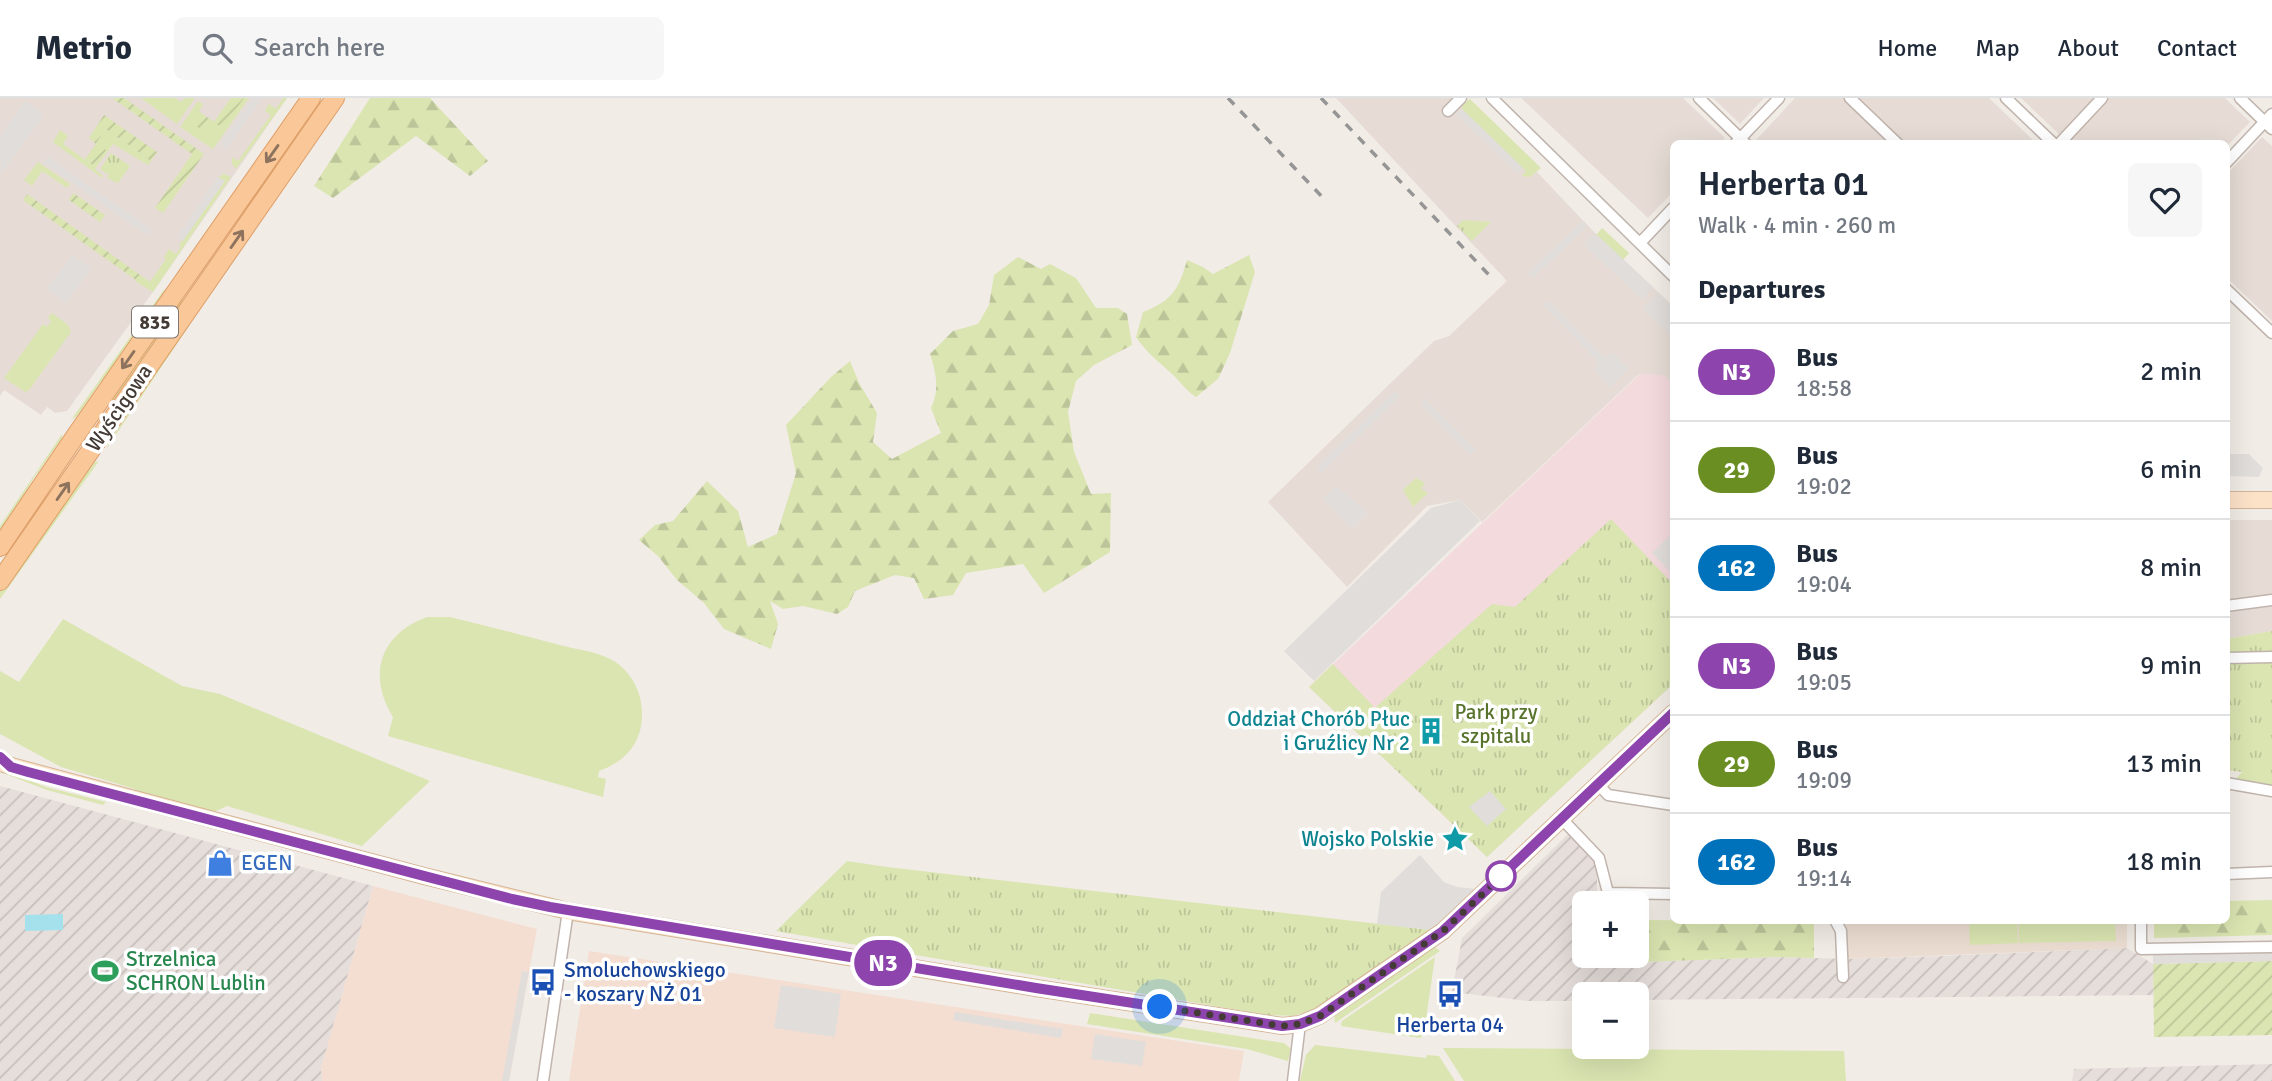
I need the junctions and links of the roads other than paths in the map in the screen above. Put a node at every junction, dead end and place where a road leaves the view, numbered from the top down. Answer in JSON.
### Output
{"nodes":[{"id":1,"x":311,"y":98,"type":"edge"},
{"id":2,"x":335,"y":98,"type":"edge"},
{"id":3,"x":1461,"y":98,"type":"edge"},
{"id":4,"x":1492,"y":98,"type":"edge"},
{"id":5,"x":1699,"y":98,"type":"edge"},
{"id":6,"x":1779,"y":98,"type":"edge"},
{"id":7,"x":1850,"y":98,"type":"edge"},
{"id":8,"x":2006,"y":98,"type":"edge"},
{"id":9,"x":2102,"y":98,"type":"edge"},
{"id":10,"x":2240,"y":98,"type":"edge"},
{"id":11,"x":1448,"y":111,"type":"dead end"},
{"id":12,"x":2270,"y":122,"type":"edge"},
{"id":13,"x":1739,"y":140,"type":"edge"},
{"id":14,"x":1743,"y":140,"type":"edge"},
{"id":15,"x":1894,"y":140,"type":"edge"},
{"id":16,"x":2052,"y":140,"type":"edge"},
{"id":17,"x":2060,"y":140,"type":"edge"},
{"id":18,"x":2230,"y":159,"type":"edge"},
{"id":19,"x":1670,"y":211,"type":"edge"},
{"id":20,"x":1640,"y":243,"type":"junction"},
{"id":21,"x":1670,"y":273,"type":"edge"},
{"id":22,"x":2230,"y":293,"type":"edge"},
{"id":23,"x":2272,"y":333,"type":"edge"},
{"id":24,"x":2230,"y":500,"type":"edge"},
{"id":25,"x":2272,"y":500,"type":"edge"},
{"id":26,"x":0,"y":547,"type":"edge"},
{"id":27,"x":0,"y":581,"type":"edge"},
{"id":28,"x":2272,"y":600,"type":"edge"},
{"id":29,"x":2230,"y":605,"type":"edge"},
{"id":30,"x":2272,"y":657,"type":"edge"},
{"id":31,"x":2230,"y":658,"type":"edge"},
{"id":32,"x":1670,"y":716,"type":"edge"},
{"id":33,"x":4,"y":762,"type":"edge"},
{"id":34,"x":1598,"y":784,"type":"junction"},
{"id":35,"x":2230,"y":784,"type":"edge"},
{"id":36,"x":2272,"y":791,"type":"edge"},
{"id":37,"x":1670,"y":805,"type":"edge"},
{"id":38,"x":1562,"y":819,"type":"junction"},
{"id":39,"x":2272,"y":872,"type":"edge"},
{"id":40,"x":2230,"y":874,"type":"edge"},
{"id":41,"x":1670,"y":894,"type":"edge"},
{"id":42,"x":568,"y":911,"type":"junction"},
{"id":43,"x":1837,"y":924,"type":"edge"},
{"id":44,"x":2141,"y":924,"type":"edge"},
{"id":45,"x":2272,"y":947,"type":"edge"},
{"id":46,"x":1843,"y":978,"type":"dead end"},
{"id":47,"x":1300,"y":1024,"type":"junction"},
{"id":48,"x":542,"y":1081,"type":"edge"},
{"id":49,"x":1293,"y":1081,"type":"edge"}],
"edges":[{"from":1,"to":26,"type":"main road","name":"Wyścigowa","number":"835","one_way":true},
{"from":27,"to":2,"type":"main road","name":"Wyścigowa","number":"835","one_way":true},
{"from":3,"to":11,"type":"street"},
{"from":4,"to":20,"type":"street"},
{"from":5,"to":13,"type":"street"},
{"from":6,"to":14,"type":"street"},
{"from":7,"to":15,"type":"street"},
{"from":8,"to":16,"type":"street"},
{"from":9,"to":17,"type":"street"},
{"from":10,"to":12,"type":"street"},
{"from":12,"to":18,"type":"street"},
{"from":19,"to":20,"type":"street"},
{"from":20,"to":21,"type":"street"},
{"from":22,"to":23,"type":"street"},
{"from":24,"to":25,"type":"street"},
{"from":28,"to":29,"type":"street"},
{"from":30,"to":31,"type":"street"},
{"from":32,"to":34,"type":"street"},
{"from":33,"to":42,"type":"street"},
{"from":34,"to":37,"type":"street"},
{"from":34,"to":38,"type":"street"},
{"from":35,"to":36,"type":"street"},
{"from":38,"to":41,"type":"street"},
{"from":38,"to":47,"type":"street"},
{"from":39,"to":40,"type":"street"},
{"from":42,"to":47,"type":"street"},
{"from":42,"to":48,"type":"street"},
{"from":43,"to":46,"type":"street"},
{"from":44,"to":45,"type":"street"},
{"from":47,"to":49,"type":"street"}]}
